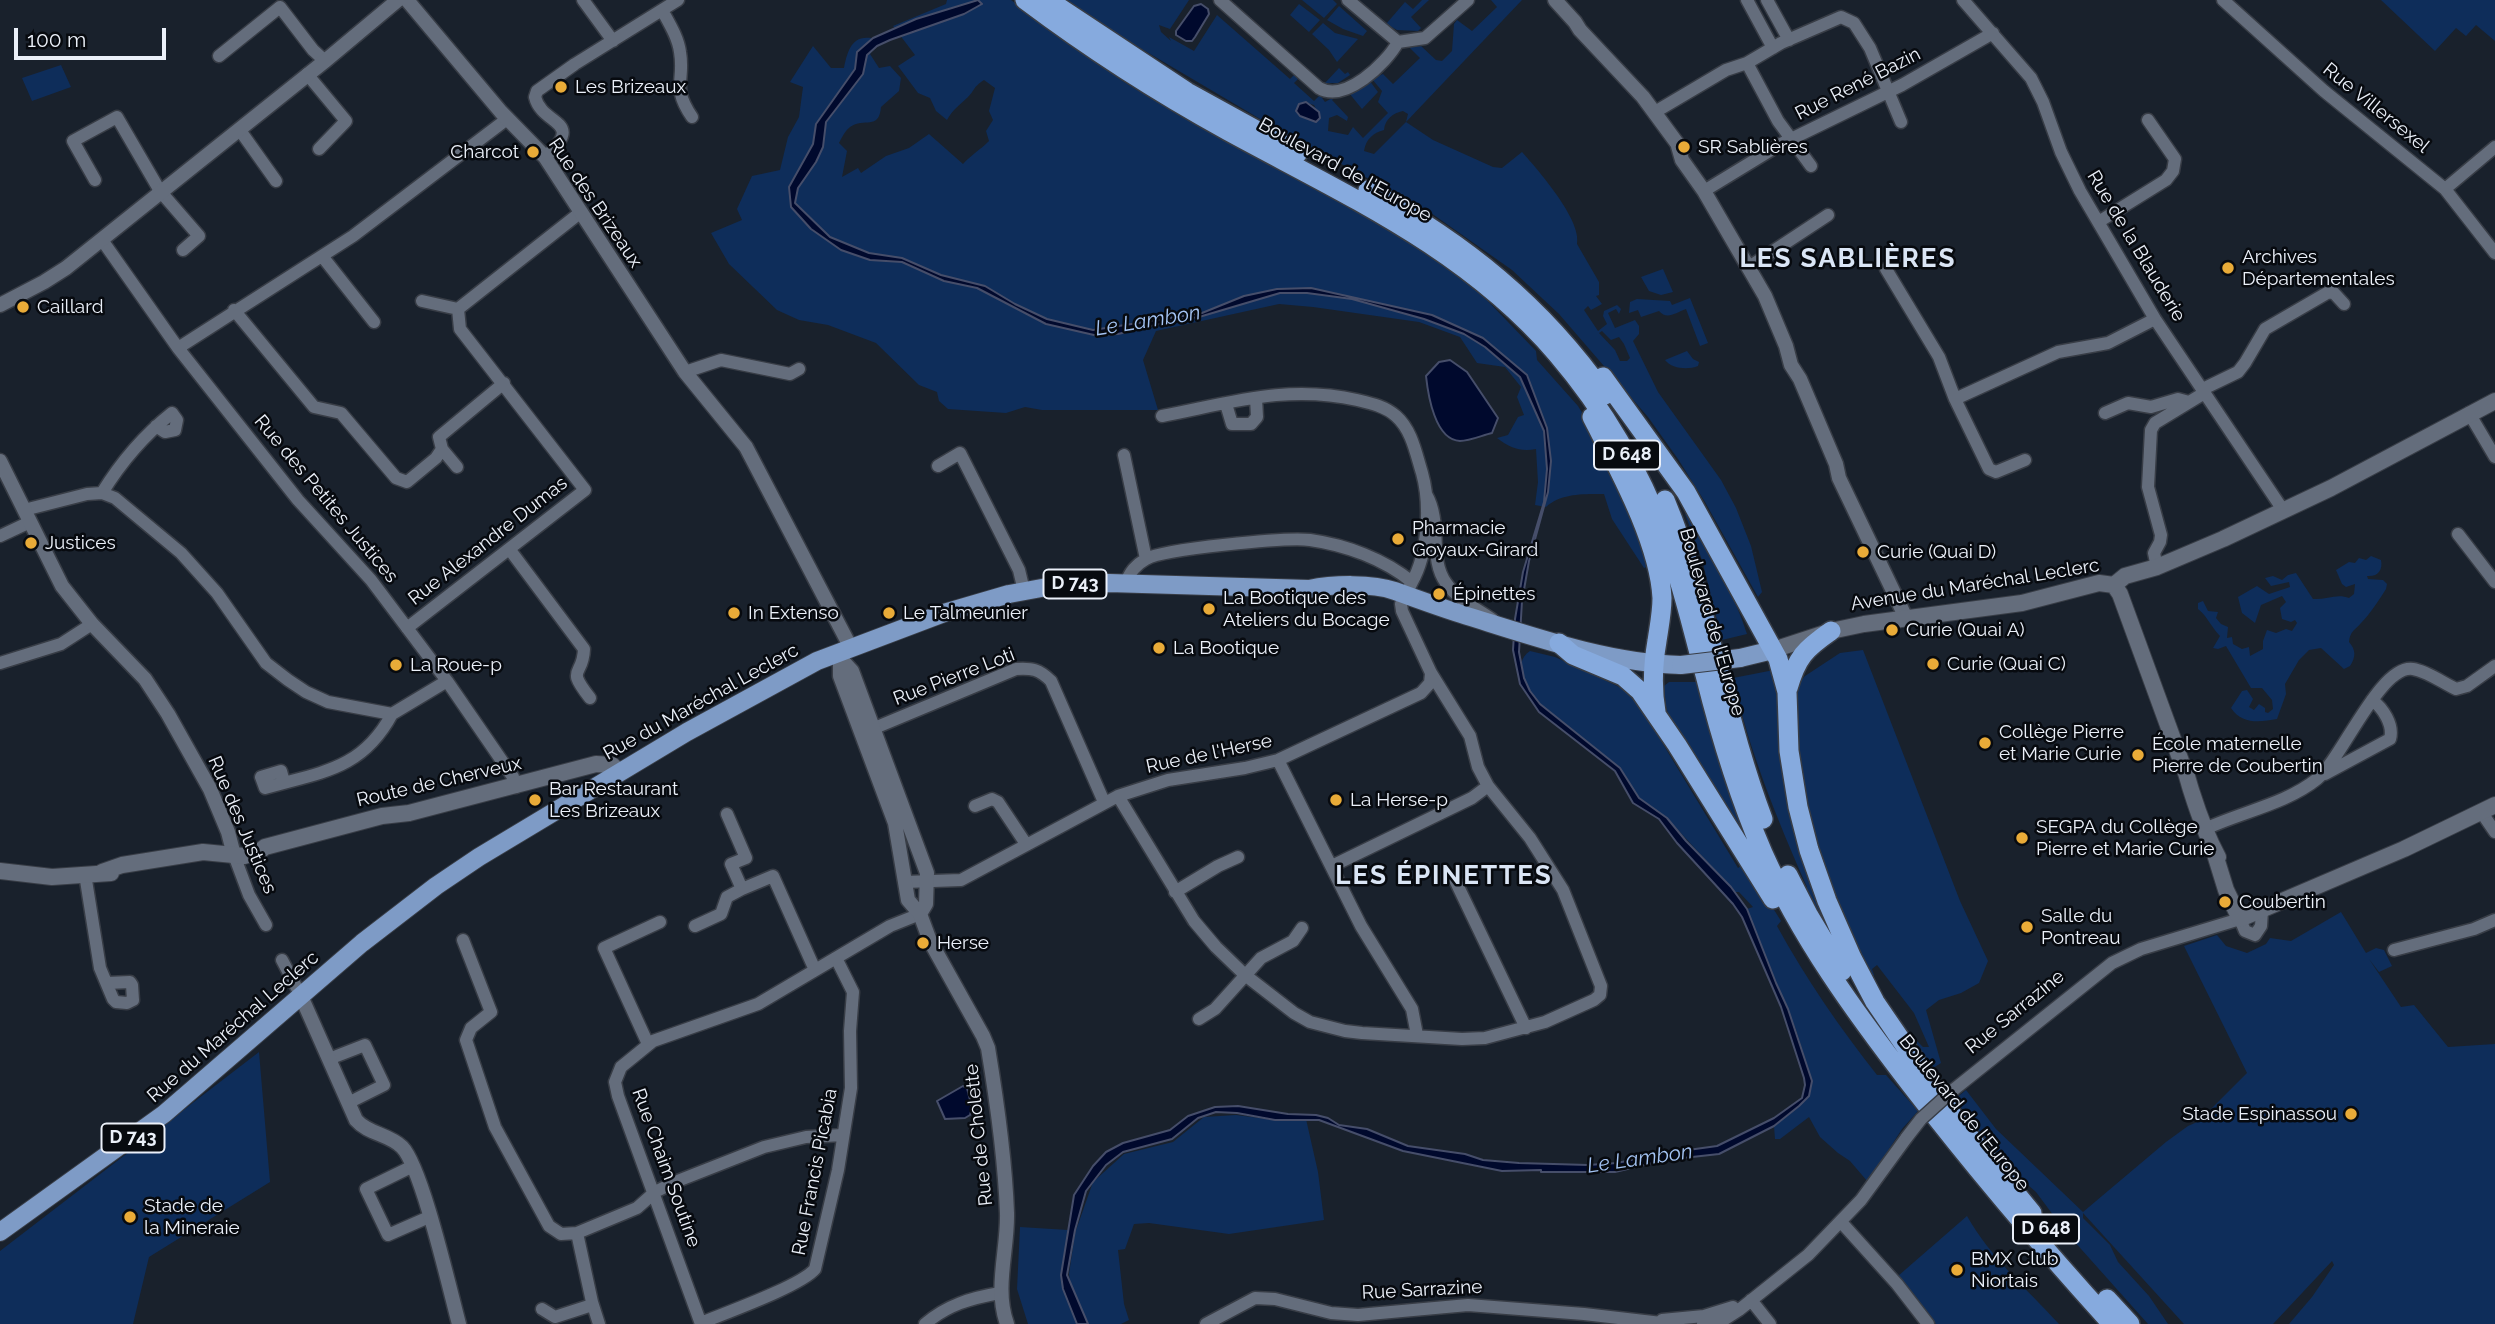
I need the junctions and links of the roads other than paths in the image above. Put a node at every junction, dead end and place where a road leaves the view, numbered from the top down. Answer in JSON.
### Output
{"nodes":[{"id":1,"x":397,"y":0,"type":"edge"},
{"id":2,"x":407,"y":0,"type":"edge"},
{"id":3,"x":583,"y":0,"type":"edge"},
{"id":4,"x":678,"y":0,"type":"edge"},
{"id":5,"x":1026,"y":0,"type":"edge"},
{"id":6,"x":1048,"y":0,"type":"edge"},
{"id":7,"x":1220,"y":0,"type":"edge"},
{"id":8,"x":1348,"y":0,"type":"edge"},
{"id":9,"x":1468,"y":0,"type":"edge"},
{"id":10,"x":1555,"y":0,"type":"edge"},
{"id":11,"x":1747,"y":0,"type":"edge"},
{"id":12,"x":1767,"y":0,"type":"edge"},
{"id":13,"x":1964,"y":0,"type":"edge"},
{"id":14,"x":2223,"y":0,"type":"edge"},
{"id":15,"x":662,"y":10,"type":"junction"},
{"id":16,"x":1993,"y":33,"type":"junction"},
{"id":17,"x":1789,"y":40,"type":"junction"},
{"id":18,"x":613,"y":41,"type":"junction"},
{"id":19,"x":1398,"y":42,"type":"junction"},
{"id":20,"x":1773,"y":47,"type":"junction"},
{"id":21,"x":219,"y":55,"type":"dead end"},
{"id":22,"x":325,"y":61,"type":"junction"},
{"id":23,"x":1747,"y":62,"type":"junction"},
{"id":24,"x":307,"y":75,"type":"junction"},
{"id":25,"x":1888,"y":92,"type":"junction"},
{"id":26,"x":1655,"y":112,"type":"junction"},
{"id":27,"x":692,"y":117,"type":"dead end"},
{"id":28,"x":507,"y":119,"type":"junction"},
{"id":29,"x":2148,"y":120,"type":"dead end"},
{"id":30,"x":1901,"y":122,"type":"dead end"},
{"id":31,"x":239,"y":129,"type":"junction"},
{"id":32,"x":1793,"y":138,"type":"junction"},
{"id":33,"x":2495,"y":147,"type":"edge"},
{"id":34,"x":319,"y":149,"type":"dead end"},
{"id":35,"x":545,"y":158,"type":"junction"},
{"id":36,"x":1811,"y":166,"type":"dead end"},
{"id":37,"x":95,"y":180,"type":"dead end"},
{"id":38,"x":276,"y":181,"type":"dead end"},
{"id":39,"x":1701,"y":185,"type":"junction"},
{"id":40,"x":2445,"y":189,"type":"junction"},
{"id":41,"x":160,"y":191,"type":"junction"},
{"id":42,"x":581,"y":212,"type":"junction"},
{"id":43,"x":1828,"y":215,"type":"dead end"},
{"id":44,"x":2100,"y":221,"type":"junction"},
{"id":45,"x":102,"y":240,"type":"junction"},
{"id":46,"x":1439,"y":249,"type":"junction"},
{"id":47,"x":183,"y":250,"type":"dead end"},
{"id":48,"x":2495,"y":253,"type":"edge"},
{"id":49,"x":322,"y":256,"type":"junction"},
{"id":50,"x":1749,"y":267,"type":"junction"},
{"id":51,"x":1886,"y":269,"type":"dead end"},
{"id":52,"x":1494,"y":272,"type":"junction"},
{"id":53,"x":422,"y":301,"type":"dead end"},
{"id":54,"x":2344,"y":304,"type":"dead end"},
{"id":55,"x":0,"y":305,"type":"edge"},
{"id":56,"x":458,"y":309,"type":"junction"},
{"id":57,"x":234,"y":310,"type":"junction"},
{"id":58,"x":2155,"y":319,"type":"junction"},
{"id":59,"x":374,"y":322,"type":"dead end"},
{"id":60,"x":178,"y":348,"type":"junction"},
{"id":61,"x":799,"y":369,"type":"dead end"},
{"id":62,"x":685,"y":372,"type":"junction"},
{"id":63,"x":504,"y":383,"type":"junction"},
{"id":64,"x":2204,"y":391,"type":"junction"},
{"id":65,"x":1256,"y":398,"type":"junction"},
{"id":66,"x":1955,"y":399,"type":"junction"},
{"id":67,"x":2495,"y":401,"type":"edge"},
{"id":68,"x":2189,"y":402,"type":"junction"},
{"id":69,"x":1226,"y":404,"type":"junction"},
{"id":70,"x":2105,"y":413,"type":"dead end"},
{"id":71,"x":2469,"y":413,"type":"junction"},
{"id":72,"x":1162,"y":416,"type":"dead end"},
{"id":73,"x":156,"y":426,"type":"dead end"},
{"id":74,"x":442,"y":449,"type":"junction"},
{"id":75,"x":1124,"y":455,"type":"dead end"},
{"id":76,"x":2495,"y":457,"type":"edge"},
{"id":77,"x":2025,"y":460,"type":"dead end"},
{"id":78,"x":0,"y":461,"type":"edge"},
{"id":79,"x":938,"y":466,"type":"dead end"},
{"id":80,"x":457,"y":467,"type":"dead end"},
{"id":81,"x":102,"y":493,"type":"junction"},
{"id":82,"x":1426,"y":494,"type":"junction"},
{"id":83,"x":2283,"y":510,"type":"junction"},
{"id":84,"x":27,"y":516,"type":"junction"},
{"id":85,"x":2458,"y":534,"type":"dead end"},
{"id":86,"x":0,"y":536,"type":"edge"},
{"id":87,"x":510,"y":550,"type":"junction"},
{"id":88,"x":1146,"y":559,"type":"junction"},
{"id":89,"x":2157,"y":567,"type":"junction"},
{"id":90,"x":2494,"y":580,"type":"edge"},
{"id":91,"x":1127,"y":583,"type":"junction"},
{"id":92,"x":2114,"y":585,"type":"junction"},
{"id":93,"x":1409,"y":589,"type":"junction"},
{"id":94,"x":1024,"y":591,"type":"junction"},
{"id":95,"x":1906,"y":618,"type":"junction"},
{"id":96,"x":92,"y":624,"type":"junction"},
{"id":97,"x":407,"y":628,"type":"junction"},
{"id":98,"x":1505,"y":628,"type":"junction"},
{"id":99,"x":1831,"y":631,"type":"junction"},
{"id":100,"x":1559,"y":643,"type":"junction"},
{"id":101,"x":1773,"y":650,"type":"junction"},
{"id":102,"x":844,"y":653,"type":"junction"},
{"id":103,"x":1633,"y":661,"type":"joint"},
{"id":104,"x":0,"y":663,"type":"edge"},
{"id":105,"x":1655,"y":664,"type":"junction"},
{"id":106,"x":2494,"y":671,"type":"edge"},
{"id":107,"x":1431,"y":673,"type":"junction"},
{"id":108,"x":447,"y":681,"type":"junction"},
{"id":109,"x":1787,"y":692,"type":"junction"},
{"id":110,"x":590,"y":698,"type":"dead end"},
{"id":111,"x":2372,"y":700,"type":"junction"},
{"id":112,"x":1656,"y":713,"type":"junction"},
{"id":113,"x":392,"y":714,"type":"junction"},
{"id":114,"x":867,"y":731,"type":"junction"},
{"id":115,"x":1278,"y":760,"type":"junction"},
{"id":116,"x":572,"y":772,"type":"junction"},
{"id":117,"x":619,"y":772,"type":"junction"},
{"id":118,"x":2321,"y":775,"type":"junction"},
{"id":119,"x":284,"y":782,"type":"dead end"},
{"id":120,"x":1488,"y":786,"type":"junction"},
{"id":121,"x":516,"y":787,"type":"junction"},
{"id":122,"x":593,"y":788,"type":"junction"},
{"id":123,"x":1118,"y":796,"type":"junction"},
{"id":124,"x":1104,"y":802,"type":"junction"},
{"id":125,"x":975,"y":806,"type":"dead end"},
{"id":126,"x":2488,"y":809,"type":"edge"},
{"id":127,"x":727,"y":814,"type":"dead end"},
{"id":128,"x":2205,"y":829,"type":"junction"},
{"id":129,"x":2495,"y":832,"type":"edge"},
{"id":130,"x":1026,"y":844,"type":"junction"},
{"id":131,"x":227,"y":855,"type":"junction"},
{"id":132,"x":1238,"y":857,"type":"dead end"},
{"id":133,"x":1332,"y":866,"type":"junction"},
{"id":134,"x":0,"y":872,"type":"edge"},
{"id":135,"x":94,"y":873,"type":"junction"},
{"id":136,"x":1454,"y":878,"type":"dead end"},
{"id":137,"x":928,"y":881,"type":"junction"},
{"id":138,"x":905,"y":883,"type":"junction"},
{"id":139,"x":742,"y":889,"type":"junction"},
{"id":140,"x":1175,"y":891,"type":"junction"},
{"id":141,"x":920,"y":914,"type":"junction"},
{"id":142,"x":2495,"y":920,"type":"edge"},
{"id":143,"x":2242,"y":921,"type":"junction"},
{"id":144,"x":660,"y":922,"type":"dead end"},
{"id":145,"x":266,"y":925,"type":"dead end"},
{"id":146,"x":695,"y":926,"type":"dead end"},
{"id":147,"x":1302,"y":928,"type":"dead end"},
{"id":148,"x":463,"y":940,"type":"dead end"},
{"id":149,"x":2394,"y":950,"type":"dead end"},
{"id":150,"x":836,"y":958,"type":"junction"},
{"id":151,"x":282,"y":960,"type":"dead end"},
{"id":152,"x":815,"y":970,"type":"junction"},
{"id":153,"x":1245,"y":975,"type":"junction"},
{"id":154,"x":107,"y":983,"type":"dead end"},
{"id":155,"x":301,"y":996,"type":"junction"},
{"id":156,"x":1199,"y":1019,"type":"dead end"},
{"id":157,"x":1526,"y":1028,"type":"junction"},
{"id":158,"x":1418,"y":1035,"type":"junction"},
{"id":159,"x":648,"y":1044,"type":"junction"},
{"id":160,"x":328,"y":1059,"type":"junction"},
{"id":161,"x":348,"y":1103,"type":"junction"},
{"id":162,"x":843,"y":1135,"type":"junction"},
{"id":163,"x":1958,"y":1135,"type":"junction"},
{"id":164,"x":413,"y":1166,"type":"junction"},
{"id":165,"x":655,"y":1192,"type":"junction"},
{"id":166,"x":429,"y":1217,"type":"junction"},
{"id":167,"x":1841,"y":1222,"type":"junction"},
{"id":168,"x":0,"y":1232,"type":"edge"},
{"id":169,"x":577,"y":1233,"type":"junction"},
{"id":170,"x":1000,"y":1293,"type":"junction"},
{"id":171,"x":1749,"y":1301,"type":"junction"},
{"id":172,"x":592,"y":1305,"type":"junction"},
{"id":173,"x":542,"y":1309,"type":"dead end"},
{"id":174,"x":1225,"y":1320,"type":"edge"},
{"id":175,"x":1690,"y":1322,"type":"edge"},
{"id":176,"x":701,"y":1323,"type":"edge"},
{"id":177,"x":459,"y":1324,"type":"edge"},
{"id":178,"x":599,"y":1324,"type":"edge"},
{"id":179,"x":925,"y":1324,"type":"edge"},
{"id":180,"x":1007,"y":1324,"type":"edge"},
{"id":181,"x":1206,"y":1324,"type":"edge"},
{"id":182,"x":1770,"y":1324,"type":"edge"},
{"id":183,"x":1928,"y":1324,"type":"edge"},
{"id":184,"x":2112,"y":1324,"type":"edge"},
{"id":185,"x":2130,"y":1324,"type":"edge"}],
"edges":[{"from":1,"to":22,"type":"street"},
{"from":2,"to":28,"type":"street","name":"Rue des Brizeaux"},
{"from":3,"to":18,"type":"street"},
{"from":4,"to":15,"type":"street"},
{"from":5,"to":46,"type":"highway","name":"Boulevard de l'Europe","number":"D 648"},
{"from":6,"to":52,"type":"highway","name":"Boulevard de l'Europe","number":"D 648"},
{"from":7,"to":19,"type":"street"},
{"from":8,"to":19,"type":"street"},
{"from":9,"to":19,"type":"street"},
{"from":10,"to":26,"type":"street"},
{"from":11,"to":20,"type":"street"},
{"from":12,"to":17,"type":"street"},
{"from":13,"to":16,"type":"street","name":"Rue de la Blauderie"},
{"from":14,"to":40,"type":"street","name":"Rue Villersexel"},
{"from":15,"to":18,"type":"street"},
{"from":15,"to":27,"type":"street"},
{"from":16,"to":25,"type":"street","name":"Rue René Bazin"},
{"from":16,"to":44,"type":"street","name":"Rue de la Blauderie"},
{"from":17,"to":20,"type":"street"},
{"from":17,"to":25,"type":"street"},
{"from":18,"to":35,"type":"street"},
{"from":20,"to":23,"type":"street"},
{"from":21,"to":22,"type":"street"},
{"from":22,"to":24,"type":"street"},
{"from":23,"to":26,"type":"street"},
{"from":23,"to":32,"type":"street"},
{"from":24,"to":31,"type":"street"},
{"from":24,"to":34,"type":"street"},
{"from":25,"to":30,"type":"street"},
{"from":25,"to":32,"type":"street","name":"Rue René Bazin"},
{"from":26,"to":39,"type":"street"},
{"from":28,"to":35,"type":"street","name":"Rue des Brizeaux"},
{"from":28,"to":49,"type":"street"},
{"from":29,"to":44,"type":"street"},
{"from":31,"to":38,"type":"street"},
{"from":31,"to":41,"type":"street"},
{"from":32,"to":36,"type":"street"},
{"from":32,"to":39,"type":"street","name":"Rue René Bazin"},
{"from":33,"to":40,"type":"street"},
{"from":35,"to":42,"type":"street","name":"Rue des Brizeaux"},
{"from":37,"to":41,"type":"street"},
{"from":39,"to":50,"type":"street"},
{"from":40,"to":48,"type":"street","name":"Rue Villersexel"},
{"from":41,"to":45,"type":"street"},
{"from":41,"to":47,"type":"street"},
{"from":42,"to":56,"type":"street"},
{"from":42,"to":62,"type":"street","name":"Rue des Brizeaux"},
{"from":43,"to":50,"type":"street"},
{"from":44,"to":58,"type":"street","name":"Rue de la Blauderie"},
{"from":45,"to":55,"type":"street"},
{"from":45,"to":60,"type":"street","name":"Rue des Petites Justices"},
{"from":46,"to":105,"type":"highway"},
{"from":46,"to":163,"type":"highway","name":"Boulevard de l'Europe","number":"D 648"},
{"from":49,"to":57,"type":"street"},
{"from":49,"to":59,"type":"street"},
{"from":50,"to":95,"type":"street"},
{"from":51,"to":66,"type":"street"},
{"from":52,"to":101,"type":"highway"},
{"from":52,"to":163,"type":"highway","name":"Boulevard de l'Europe","number":"D 648"},
{"from":53,"to":56,"type":"street"},
{"from":54,"to":64,"type":"street"},
{"from":56,"to":63,"type":"street","name":"Rue Alexandre Dumas"},
{"from":57,"to":60,"type":"street"},
{"from":57,"to":74,"type":"street"},
{"from":58,"to":64,"type":"street","name":"Rue de la Blauderie"},
{"from":58,"to":66,"type":"street"},
{"from":60,"to":97,"type":"street","name":"Rue des Petites Justices"},
{"from":61,"to":62,"type":"street"},
{"from":62,"to":102,"type":"street","name":"Rue des Brizeaux"},
{"from":63,"to":74,"type":"street"},
{"from":63,"to":87,"type":"street","name":"Rue Alexandre Dumas"},
{"from":64,"to":68,"type":"street"},
{"from":64,"to":83,"type":"street","name":"Rue de la Blauderie"},
{"from":65,"to":69,"type":"street"},
{"from":65,"to":69,"type":"street"},
{"from":65,"to":82,"type":"street"},
{"from":66,"to":77,"type":"street"},
{"from":67,"to":71,"type":"main road","name":"Avenue du Maréchal Leclerc"},
{"from":68,"to":70,"type":"street"},
{"from":68,"to":89,"type":"street"},
{"from":69,"to":72,"type":"street"},
{"from":71,"to":76,"type":"street"},
{"from":71,"to":83,"type":"main road","name":"Avenue du Maréchal Leclerc"},
{"from":73,"to":81,"type":"street"},
{"from":74,"to":80,"type":"street"},
{"from":75,"to":88,"type":"street"},
{"from":78,"to":84,"type":"street","name":"Rue des Justices"},
{"from":79,"to":94,"type":"street"},
{"from":81,"to":84,"type":"street"},
{"from":81,"to":113,"type":"street"},
{"from":82,"to":93,"type":"street"},
{"from":82,"to":98,"type":"street"},
{"from":83,"to":89,"type":"main road","name":"Avenue du Maréchal Leclerc"},
{"from":84,"to":86,"type":"street"},
{"from":84,"to":96,"type":"street","name":"Rue des Justices"},
{"from":85,"to":90,"type":"street"},
{"from":87,"to":97,"type":"street","name":"Rue Alexandre Dumas"},
{"from":87,"to":110,"type":"street"},
{"from":88,"to":91,"type":"street"},
{"from":88,"to":93,"type":"street"},
{"from":89,"to":92,"type":"main road","name":"Avenue du Maréchal Leclerc"},
{"from":91,"to":93,"type":"main road","name":"Rue du Maréchal Leclerc","number":"D 743"},
{"from":91,"to":94,"type":"main road","name":"Rue du Maréchal Leclerc","number":"D 743"},
{"from":92,"to":95,"type":"main road","name":"Avenue du Maréchal Leclerc"},
{"from":92,"to":128,"type":"main road"},
{"from":93,"to":98,"type":"main road","name":"Rue du Maréchal Leclerc","number":"D 743"},
{"from":93,"to":107,"type":"street"},
{"from":94,"to":102,"type":"main road","name":"Rue du Maréchal Leclerc","number":"D 743"},
{"from":95,"to":99,"type":"main road","name":"Avenue du Maréchal Leclerc"},
{"from":96,"to":104,"type":"street"},
{"from":96,"to":131,"type":"street","name":"Rue des Justices"},
{"from":97,"to":108,"type":"street","name":"Rue des Petites Justices"},
{"from":98,"to":100,"type":"main road","name":"Rue du Maréchal Leclerc","number":"D 743"},
{"from":99,"to":101,"type":"main road","name":"Avenue du Maréchal Leclerc"},
{"from":99,"to":109,"type":"highway"},
{"from":100,"to":103,"type":"main road","name":"Rue du Maréchal Leclerc","number":"D 743"},
{"from":100,"to":112,"type":"highway"},
{"from":101,"to":105,"type":"main road","name":"Avenue du Maréchal Leclerc","bridge":true},
{"from":101,"to":109,"type":"highway"},
{"from":102,"to":114,"type":"street","name":"Rue de Cholette"},
{"from":102,"to":117,"type":"main road","name":"Rue du Maréchal Leclerc","number":"D 743"},
{"from":103,"to":105,"type":"main road","name":"Avenue du Maréchal Leclerc"},
{"from":105,"to":112,"type":"highway"},
{"from":106,"to":111,"type":"street"},
{"from":107,"to":115,"type":"street","name":"Rue de l'Herse"},
{"from":107,"to":120,"type":"street"},
{"from":108,"to":113,"type":"street"},
{"from":108,"to":121,"type":"street","name":"Rue des Petites Justices"},
{"from":109,"to":163,"type":"highway"},
{"from":111,"to":118,"type":"street"},
{"from":111,"to":118,"type":"street"},
{"from":112,"to":163,"type":"highway"},
{"from":113,"to":119,"type":"street"},
{"from":114,"to":124,"type":"street","name":"Rue Pierre Loti"},
{"from":114,"to":137,"type":"street","name":"Rue de Cholette"},
{"from":114,"to":138,"type":"street","name":"Rue de Cholette"},
{"from":115,"to":123,"type":"street","name":"Rue de l'Herse"},
{"from":115,"to":133,"type":"street"},
{"from":116,"to":117,"type":"main road","name":"Route de Cherveux"},
{"from":116,"to":121,"type":"main road","name":"Route de Cherveux"},
{"from":116,"to":122,"type":"main road"},
{"from":117,"to":122,"type":"main road","name":"Rue du Maréchal Leclerc","number":"D 743"},
{"from":118,"to":128,"type":"street"},
{"from":120,"to":133,"type":"street"},
{"from":120,"to":157,"type":"street"},
{"from":121,"to":131,"type":"main road","name":"Route de Cherveux"},
{"from":122,"to":155,"type":"main road","name":"Rue du Maréchal Leclerc","number":"D 743"},
{"from":123,"to":124,"type":"street","name":"Rue de l'Herse"},
{"from":123,"to":140,"type":"street"},
{"from":124,"to":130,"type":"street","name":"Rue de l'Herse"},
{"from":125,"to":130,"type":"street"},
{"from":126,"to":129,"type":"street"},
{"from":126,"to":143,"type":"main road","name":"Rue Sarrazine"},
{"from":127,"to":139,"type":"street"},
{"from":128,"to":143,"type":"main road"},
{"from":130,"to":137,"type":"street","name":"Rue de l'Herse"},
{"from":131,"to":135,"type":"main road","name":"Route de Cherveux"},
{"from":131,"to":145,"type":"street","name":"Rue des Justices"},
{"from":132,"to":140,"type":"street"},
{"from":133,"to":158,"type":"street"},
{"from":134,"to":135,"type":"main road","name":"Route de Cherveux"},
{"from":135,"to":154,"type":"street"},
{"from":136,"to":157,"type":"street"},
{"from":137,"to":138,"type":"street","name":"Rue de l'Herse"},
{"from":137,"to":141,"type":"street"},
{"from":138,"to":141,"type":"street","name":"Rue de Cholette"},
{"from":139,"to":146,"type":"street"},
{"from":139,"to":152,"type":"street"},
{"from":140,"to":153,"type":"street"},
{"from":141,"to":150,"type":"street","name":"Rue Chaim Soutine"},
{"from":141,"to":170,"type":"street","name":"Rue de Cholette"},
{"from":142,"to":149,"type":"street"},
{"from":143,"to":167,"type":"street","name":"Rue Sarrazine","bridge":true},
{"from":144,"to":159,"type":"street"},
{"from":147,"to":153,"type":"street"},
{"from":148,"to":169,"type":"street"},
{"from":150,"to":152,"type":"street","name":"Rue Chaim Soutine"},
{"from":150,"to":162,"type":"street","name":"Rue Francis Picabia"},
{"from":151,"to":155,"type":"street"},
{"from":152,"to":159,"type":"street","name":"Rue Chaim Soutine"},
{"from":153,"to":156,"type":"street"},
{"from":153,"to":158,"type":"street"},
{"from":155,"to":160,"type":"street"},
{"from":155,"to":168,"type":"main road","name":"Rue du Maréchal Leclerc","number":"D 743"},
{"from":157,"to":158,"type":"street"},
{"from":159,"to":165,"type":"street","name":"Rue Chaim Soutine"},
{"from":160,"to":161,"type":"street"},
{"from":160,"to":161,"type":"street"},
{"from":161,"to":164,"type":"street"},
{"from":162,"to":165,"type":"street"},
{"from":162,"to":176,"type":"street","name":"Rue Francis Picabia"},
{"from":163,"to":184,"type":"highway","name":"Boulevard de l'Europe","number":"D 648"},
{"from":163,"to":185,"type":"highway","name":"Boulevard de l'Europe","number":"D 648"},
{"from":164,"to":166,"type":"street"},
{"from":164,"to":166,"type":"street"},
{"from":165,"to":169,"type":"street"},
{"from":165,"to":176,"type":"street","name":"Rue Chaim Soutine"},
{"from":166,"to":177,"type":"street"},
{"from":167,"to":171,"type":"street","name":"Rue Sarrazine"},
{"from":167,"to":183,"type":"street"},
{"from":169,"to":172,"type":"street"},
{"from":170,"to":179,"type":"street"},
{"from":170,"to":180,"type":"street","name":"Rue de Cholette"},
{"from":171,"to":175,"type":"street","name":"Rue Sarrazine"},
{"from":171,"to":182,"type":"street"},
{"from":172,"to":173,"type":"street"},
{"from":172,"to":178,"type":"street"},
{"from":174,"to":175,"type":"street","name":"Rue Sarrazine"},
{"from":174,"to":181,"type":"street","name":"Rue Sarrazine"}]}
